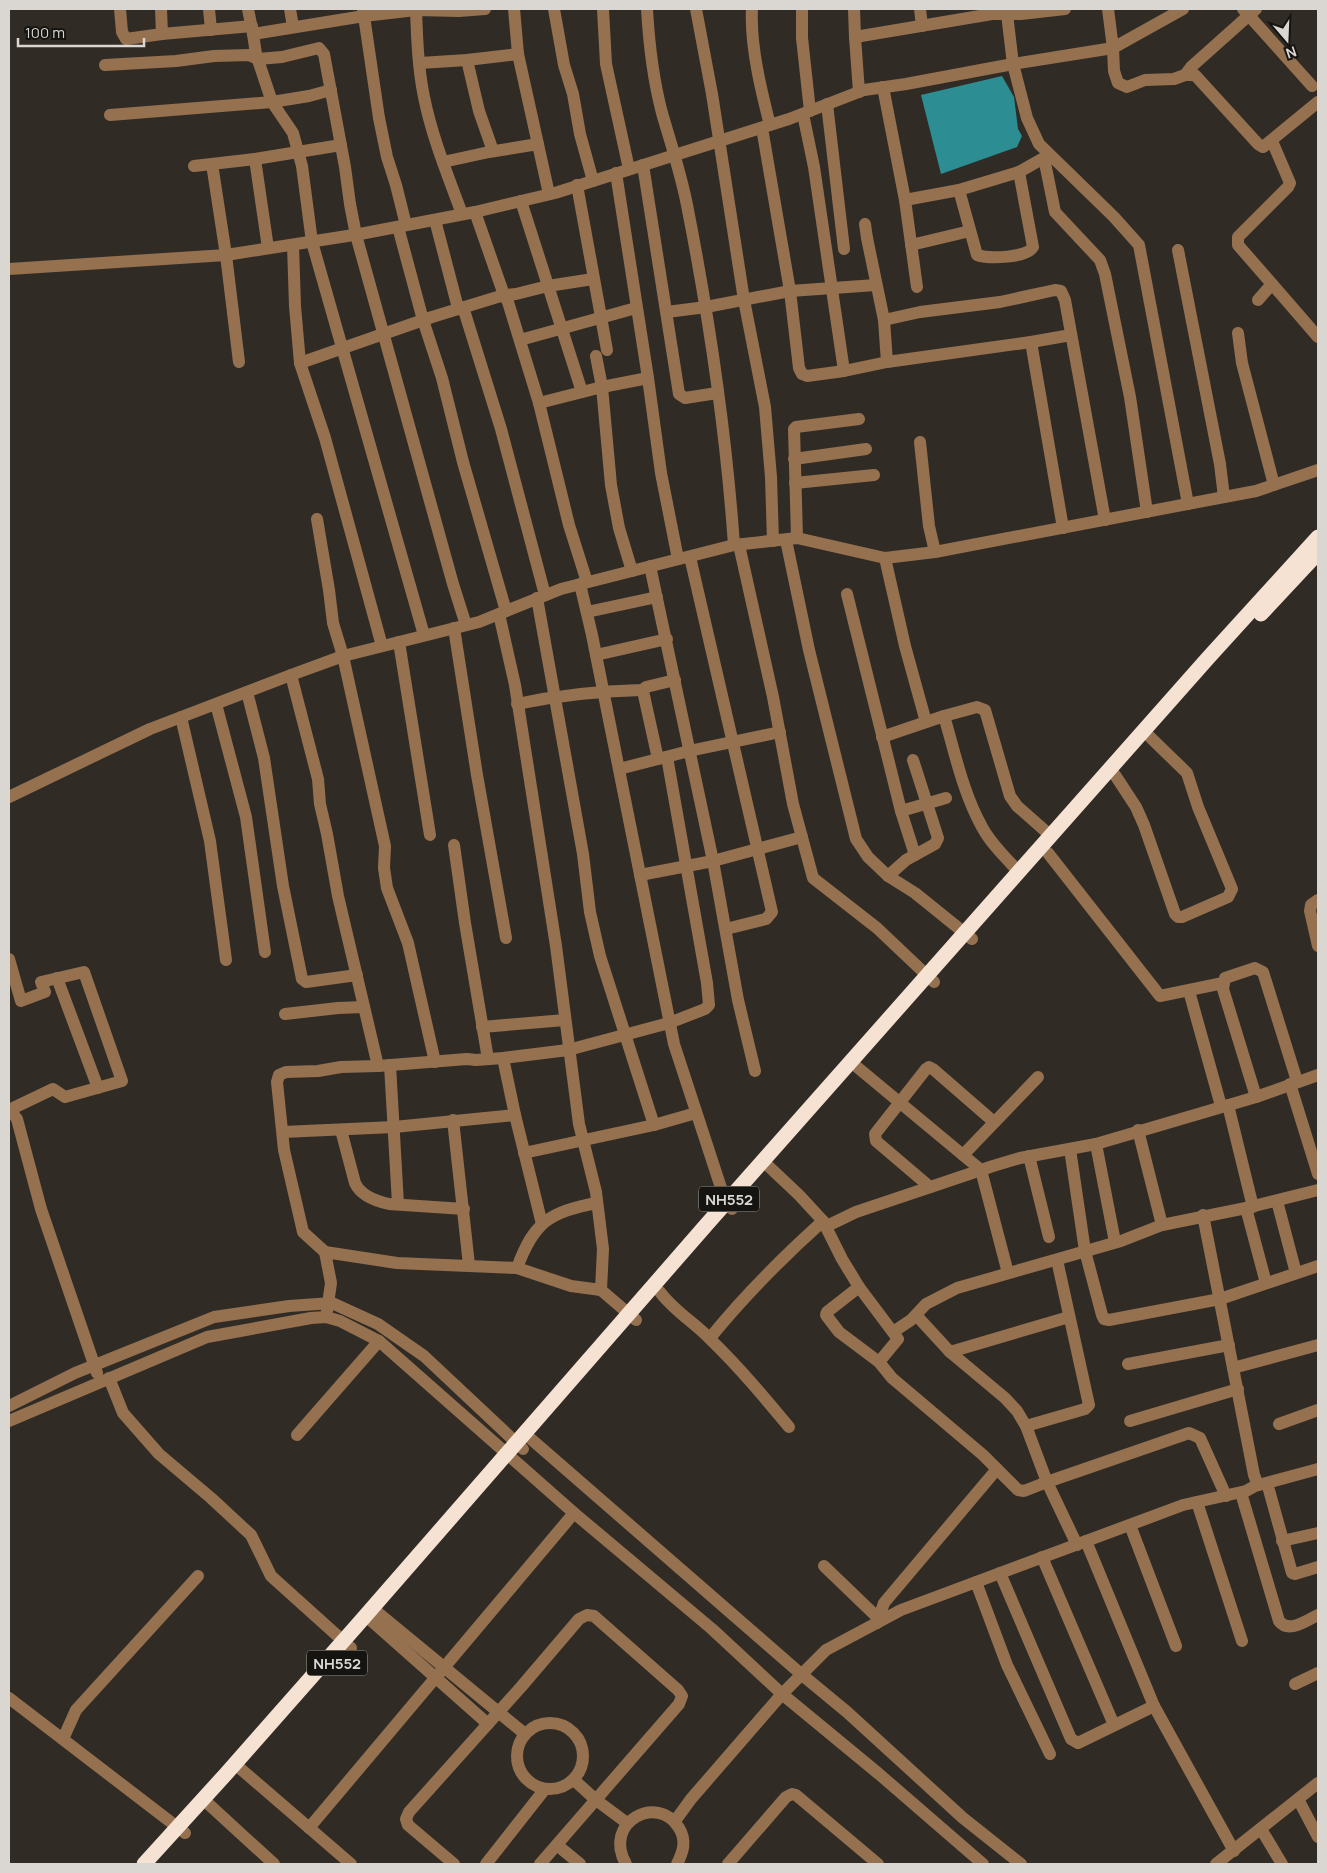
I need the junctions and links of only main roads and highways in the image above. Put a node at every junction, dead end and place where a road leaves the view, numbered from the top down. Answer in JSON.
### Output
{"nodes":[{"id":1,"x":1318,"y":536,"type":"edge"},
{"id":2,"x":1318,"y":553,"type":"edge"},
{"id":3,"x":969,"y":936,"type":"junction"},
{"id":4,"x":729,"y":1206,"type":"junction"},
{"id":5,"x":632,"y":1317,"type":"junction"},
{"id":6,"x":181,"y":1830,"type":"junction"},
{"id":7,"x":144,"y":1864,"type":"edge"},
{"id":8,"x":156,"y":1864,"type":"edge"}],
"edges":[{"from":1,"to":3,"type":"highway","number":"NH552"},
{"from":2,"to":3,"type":"highway","number":"NH552"},
{"from":3,"to":4,"type":"highway","number":"NH552"},
{"from":4,"to":5,"type":"highway","number":"NH552"},
{"from":4,"to":5,"type":"highway","number":"NH552"},
{"from":5,"to":6,"type":"highway","number":"NH552"},
{"from":6,"to":7,"type":"highway","number":"NH552"},
{"from":6,"to":8,"type":"highway","number":"NH552"}]}
